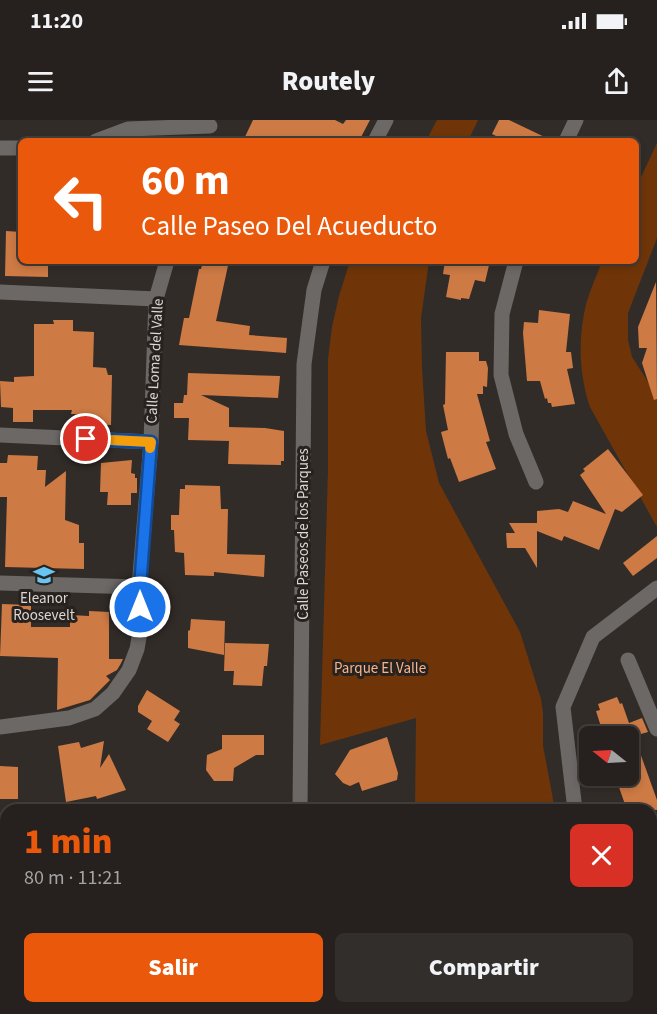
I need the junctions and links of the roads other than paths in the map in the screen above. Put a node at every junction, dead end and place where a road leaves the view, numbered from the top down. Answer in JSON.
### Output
{"nodes":[{"id":1,"x":386,"y":120,"type":"edge"},
{"id":2,"x":576,"y":120,"type":"edge"},
{"id":3,"x":212,"y":123,"type":"edge"},
{"id":4,"x":104,"y":138,"type":"edge"},
{"id":5,"x":204,"y":138,"type":"edge"},
{"id":6,"x":377,"y":138,"type":"edge"},
{"id":7,"x":567,"y":138,"type":"edge"},
{"id":8,"x":0,"y":148,"type":"edge"},
{"id":9,"x":18,"y":148,"type":"edge"},
{"id":10,"x":166,"y":264,"type":"edge"},
{"id":11,"x":322,"y":264,"type":"edge"},
{"id":12,"x":515,"y":264,"type":"edge"},
{"id":13,"x":0,"y":292,"type":"edge"},
{"id":14,"x":156,"y":298,"type":"junction"},
{"id":15,"x":0,"y":435,"type":"edge"},
{"id":16,"x":151,"y":442,"type":"junction"},
{"id":17,"x":536,"y":482,"type":"dead end"},
{"id":18,"x":0,"y":583,"type":"edge"},
{"id":19,"x":140,"y":587,"type":"junction"},
{"id":20,"x":657,"y":588,"type":"edge"},
{"id":21,"x":628,"y":660,"type":"dead end"},
{"id":22,"x":0,"y":727,"type":"edge"},
{"id":23,"x":657,"y":729,"type":"edge"},
{"id":24,"x":300,"y":804,"type":"edge"},
{"id":25,"x":574,"y":804,"type":"edge"}],
"edges":[{"from":1,"to":6,"type":"street"},
{"from":2,"to":7,"type":"street"},
{"from":3,"to":4,"type":"street"},
{"from":3,"to":5,"type":"street"},
{"from":8,"to":9,"type":"street"},
{"from":10,"to":14,"type":"street","name":"Calle Loma del Valle"},
{"from":11,"to":24,"type":"street","name":"Calle Paseos de los Parques"},
{"from":12,"to":17,"type":"street"},
{"from":13,"to":14,"type":"street"},
{"from":14,"to":16,"type":"street","name":"Calle Loma del Valle"},
{"from":15,"to":16,"type":"street"},
{"from":16,"to":19,"type":"street","name":"Calle Loma del Valle"},
{"from":18,"to":19,"type":"street"},
{"from":19,"to":22,"type":"street","name":"Calle Loma del Valle"},
{"from":20,"to":25,"type":"street"},
{"from":21,"to":23,"type":"street"}]}
